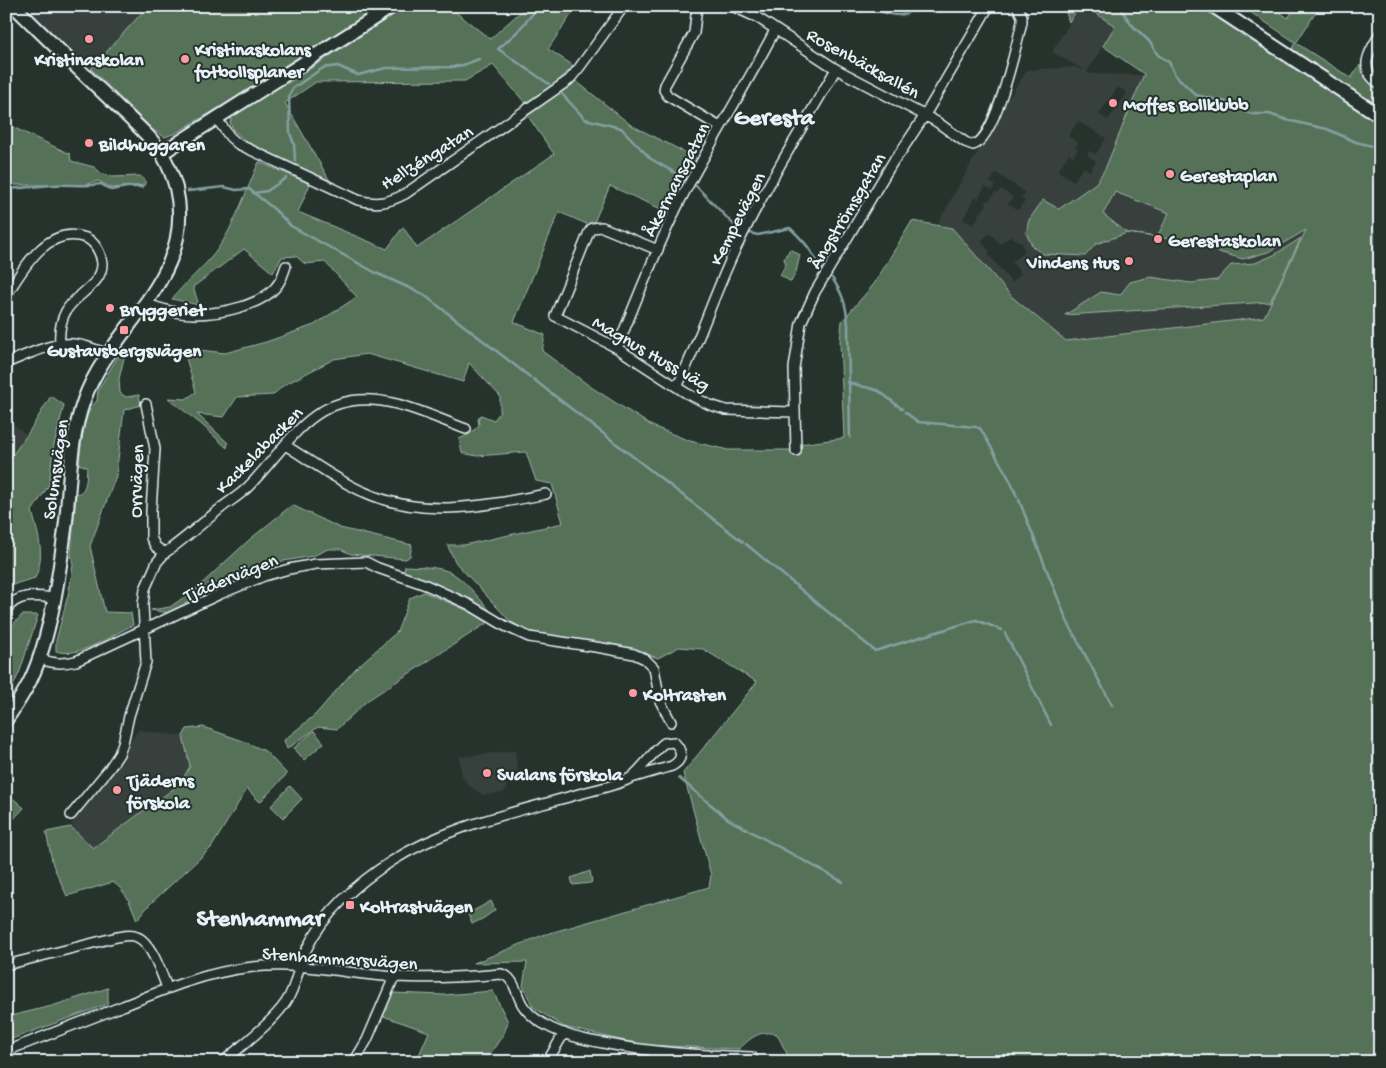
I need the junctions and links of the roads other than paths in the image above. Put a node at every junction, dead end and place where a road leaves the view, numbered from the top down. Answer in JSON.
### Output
{"nodes":[{"id":1,"x":14,"y":6,"type":"edge"},
{"id":2,"x":393,"y":6,"type":"edge"},
{"id":3,"x":624,"y":6,"type":"edge"},
{"id":4,"x":697,"y":6,"type":"edge"},
{"id":5,"x":732,"y":6,"type":"edge"},
{"id":6,"x":989,"y":6,"type":"edge"},
{"id":7,"x":1017,"y":6,"type":"edge"},
{"id":8,"x":1213,"y":6,"type":"edge"},
{"id":9,"x":775,"y":30,"type":"junction"},
{"id":10,"x":1380,"y":34,"type":"edge"},
{"id":11,"x":836,"y":69,"type":"junction"},
{"id":12,"x":1380,"y":84,"type":"edge"},
{"id":13,"x":925,"y":115,"type":"junction"},
{"id":14,"x":1380,"y":116,"type":"edge"},
{"id":15,"x":216,"y":118,"type":"junction"},
{"id":16,"x":720,"y":127,"type":"junction"},
{"id":17,"x":162,"y":153,"type":"junction"},
{"id":18,"x":658,"y":250,"type":"junction"},
{"id":19,"x":286,"y":266,"type":"dead end"},
{"id":20,"x":6,"y":296,"type":"edge"},
{"id":21,"x":145,"y":303,"type":"junction"},
{"id":22,"x":60,"y":344,"type":"junction"},
{"id":23,"x":617,"y":348,"type":"junction"},
{"id":24,"x":108,"y":354,"type":"junction"},
{"id":25,"x":6,"y":363,"type":"edge"},
{"id":26,"x":677,"y":387,"type":"junction"},
{"id":27,"x":146,"y":404,"type":"dead end"},
{"id":28,"x":794,"y":412,"type":"junction"},
{"id":29,"x":466,"y":429,"type":"dead end"},
{"id":30,"x":285,"y":445,"type":"junction"},
{"id":31,"x":796,"y":451,"type":"dead end"},
{"id":32,"x":546,"y":494,"type":"dead end"},
{"id":33,"x":165,"y":553,"type":"junction"},
{"id":34,"x":54,"y":598,"type":"junction"},
{"id":35,"x":6,"y":610,"type":"edge"},
{"id":36,"x":144,"y":631,"type":"junction"},
{"id":37,"x":39,"y":658,"type":"junction"},
{"id":38,"x":6,"y":720,"type":"edge"},
{"id":39,"x":671,"y":722,"type":"dead end"},
{"id":40,"x":628,"y":779,"type":"junction"},
{"id":41,"x":71,"y":815,"type":"dead end"},
{"id":42,"x":6,"y":965,"type":"edge"},
{"id":43,"x":299,"y":966,"type":"junction"},
{"id":44,"x":394,"y":977,"type":"junction"},
{"id":45,"x":167,"y":988,"type":"junction"},
{"id":46,"x":564,"y":1033,"type":"junction"},
{"id":47,"x":6,"y":1051,"type":"edge"},
{"id":48,"x":654,"y":1051,"type":"junction"},
{"id":49,"x":752,"y":1060,"type":"edge"},
{"id":50,"x":222,"y":1062,"type":"edge"},
{"id":51,"x":354,"y":1062,"type":"edge"},
{"id":52,"x":547,"y":1062,"type":"edge"},
{"id":53,"x":652,"y":1062,"type":"edge"}],
"edges":[{"from":1,"to":17,"type":"main road"},
{"from":2,"to":15,"type":"main road"},
{"from":3,"to":15,"type":"street","name":"Hellzéngatan"},
{"from":4,"to":16,"type":"street"},
{"from":5,"to":9,"type":"street","name":"Rosenbäcksallén"},
{"from":6,"to":13,"type":"street","name":"Ångströmsgatan"},
{"from":7,"to":13,"type":"street","name":"Rosenbäcksallén"},
{"from":8,"to":14,"type":"main road"},
{"from":9,"to":11,"type":"street","name":"Rosenbäcksallén"},
{"from":9,"to":16,"type":"street","name":"Åkermansgatan"},
{"from":10,"to":12,"type":"street"},
{"from":11,"to":13,"type":"street","name":"Rosenbäcksallén"},
{"from":11,"to":26,"type":"street","name":"Kempevägen"},
{"from":13,"to":28,"type":"street","name":"Ångströmsgatan"},
{"from":15,"to":17,"type":"main road"},
{"from":16,"to":18,"type":"street","name":"Åkermansgatan"},
{"from":17,"to":21,"type":"main road","name":"Solumsvägen"},
{"from":18,"to":23,"type":"street","name":"Åkermansgatan"},
{"from":18,"to":23,"type":"street","name":"Magnus Huss väg"},
{"from":19,"to":21,"type":"street"},
{"from":20,"to":22,"type":"street"},
{"from":21,"to":24,"type":"main road","name":"Solumsvägen"},
{"from":22,"to":24,"type":"street"},
{"from":22,"to":25,"type":"street"},
{"from":23,"to":26,"type":"street","name":"Magnus Huss väg"},
{"from":24,"to":34,"type":"main road","name":"Solumsvägen"},
{"from":26,"to":28,"type":"street","name":"Magnus Huss väg"},
{"from":27,"to":33,"type":"street","name":"Orrvägen"},
{"from":28,"to":31,"type":"street","name":"Ångströmsgatan"},
{"from":29,"to":30,"type":"street","name":"Kackelabacken"},
{"from":30,"to":32,"type":"street"},
{"from":30,"to":33,"type":"street","name":"Kackelabacken"},
{"from":33,"to":36,"type":"street","name":"Kackelabacken"},
{"from":34,"to":35,"type":"street"},
{"from":34,"to":37,"type":"main road","name":"Solumsvägen"},
{"from":36,"to":37,"type":"street","name":"Tjädervägen"},
{"from":36,"to":39,"type":"street","name":"Tjädervägen"},
{"from":36,"to":41,"type":"street"},
{"from":37,"to":38,"type":"main road","name":"Solumsvägen"},
{"from":40,"to":40,"type":"street"},
{"from":40,"to":43,"type":"street"},
{"from":42,"to":45,"type":"street"},
{"from":43,"to":44,"type":"street","name":"Stenhammarsvägen"},
{"from":43,"to":45,"type":"street","name":"Stenhammarsvägen"},
{"from":43,"to":50,"type":"street"},
{"from":44,"to":46,"type":"street","name":"Stenhammarsvägen"},
{"from":44,"to":51,"type":"street"},
{"from":45,"to":47,"type":"street","name":"Stenhammarsvägen"},
{"from":46,"to":48,"type":"street"},
{"from":46,"to":52,"type":"street"},
{"from":48,"to":49,"type":"street"},
{"from":48,"to":53,"type":"street"}]}
